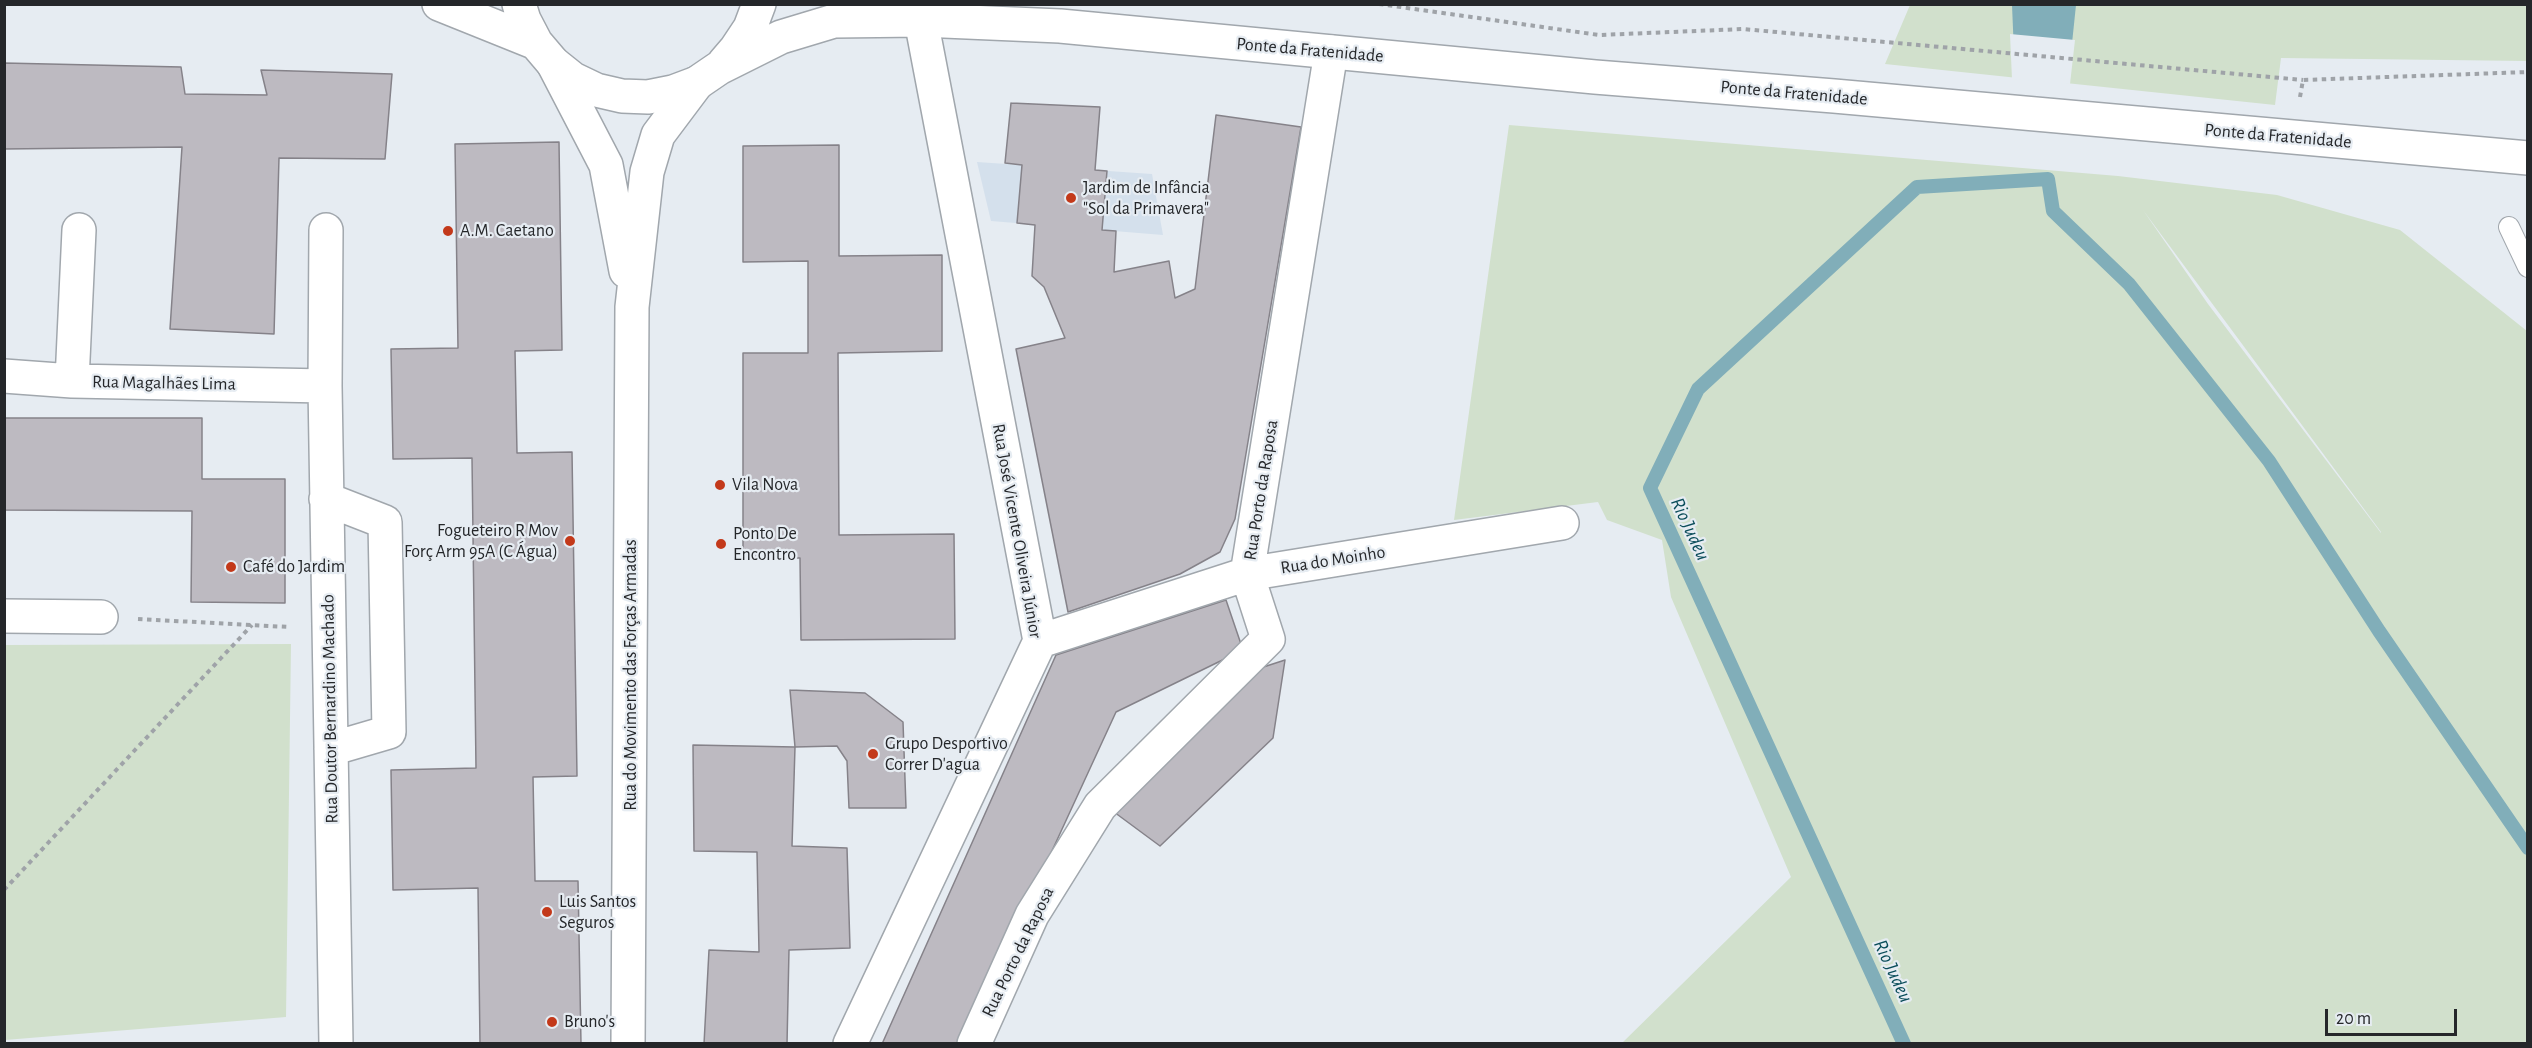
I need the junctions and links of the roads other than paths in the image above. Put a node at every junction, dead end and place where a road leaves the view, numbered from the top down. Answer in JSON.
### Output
{"nodes":[{"id":1,"x":439,"y":4,"type":"edge"},
{"id":2,"x":519,"y":4,"type":"edge"},
{"id":3,"x":759,"y":4,"type":"edge"},
{"id":4,"x":953,"y":4,"type":"edge"},
{"id":5,"x":921,"y":20,"type":"junction"},
{"id":6,"x":1060,"y":26,"type":"junction"},
{"id":7,"x":1331,"y":52,"type":"junction"},
{"id":8,"x":544,"y":53,"type":"junction"},
{"id":9,"x":708,"y":76,"type":"junction"},
{"id":10,"x":2528,"y":158,"type":"edge"},
{"id":11,"x":2509,"y":227,"type":"dead end"},
{"id":12,"x":79,"y":230,"type":"dead end"},
{"id":13,"x":326,"y":230,"type":"dead end"},
{"id":14,"x":2528,"y":267,"type":"edge"},
{"id":15,"x":632,"y":307,"type":"junction"},
{"id":16,"x":4,"y":376,"type":"edge"},
{"id":17,"x":72,"y":381,"type":"junction"},
{"id":18,"x":325,"y":386,"type":"junction"},
{"id":19,"x":327,"y":499,"type":"junction"},
{"id":20,"x":1562,"y":523,"type":"dead end"},
{"id":21,"x":1247,"y":574,"type":"junction"},
{"id":22,"x":4,"y":616,"type":"edge"},
{"id":23,"x":101,"y":617,"type":"road end"},
{"id":24,"x":1040,"y":641,"type":"junction"},
{"id":25,"x":331,"y":749,"type":"junction"},
{"id":26,"x":336,"y":1044,"type":"edge"},
{"id":27,"x":628,"y":1044,"type":"edge"},
{"id":28,"x":850,"y":1044,"type":"edge"},
{"id":29,"x":974,"y":1044,"type":"edge"}],
"edges":[{"from":1,"to":8,"type":"street"},
{"from":2,"to":8,"type":"street"},
{"from":3,"to":9,"type":"street"},
{"from":4,"to":6,"type":"street"},
{"from":5,"to":6,"type":"street"},
{"from":5,"to":9,"type":"street"},
{"from":5,"to":24,"type":"street","name":"Rua José Vicente Oliveira Júnior"},
{"from":6,"to":7,"type":"street","name":"Ponte da Fratenidade"},
{"from":7,"to":10,"type":"street","name":"Ponte da Fratenidade"},
{"from":7,"to":21,"type":"street","name":"Rua Porto da Raposa"},
{"from":8,"to":9,"type":"street"},
{"from":8,"to":15,"type":"street"},
{"from":9,"to":15,"type":"street"},
{"from":11,"to":14,"type":"lane"},
{"from":12,"to":17,"type":"street"},
{"from":13,"to":18,"type":"street","name":"Rua Doutor Bernardino Machado"},
{"from":15,"to":27,"type":"street","name":"Rua do Movimento das Forças Armadas"},
{"from":16,"to":17,"type":"street","name":"Rua Magalhães Lima"},
{"from":17,"to":18,"type":"street","name":"Rua Magalhães Lima"},
{"from":18,"to":19,"type":"street","name":"Rua Doutor Bernardino Machado"},
{"from":19,"to":25,"type":"street","name":"Rua Doutor Bernardino Machado"},
{"from":19,"to":25,"type":"street"},
{"from":20,"to":21,"type":"street","name":"Rua do Moinho"},
{"from":21,"to":24,"type":"street","name":"Rua do Moinho"},
{"from":21,"to":29,"type":"street","name":"Rua Porto da Raposa"},
{"from":22,"to":23,"type":"street"},
{"from":24,"to":28,"type":"street","name":"Rua José Vicente Oliveira Júnior"},
{"from":25,"to":26,"type":"street","name":"Rua Doutor Bernardino Machado"}]}
